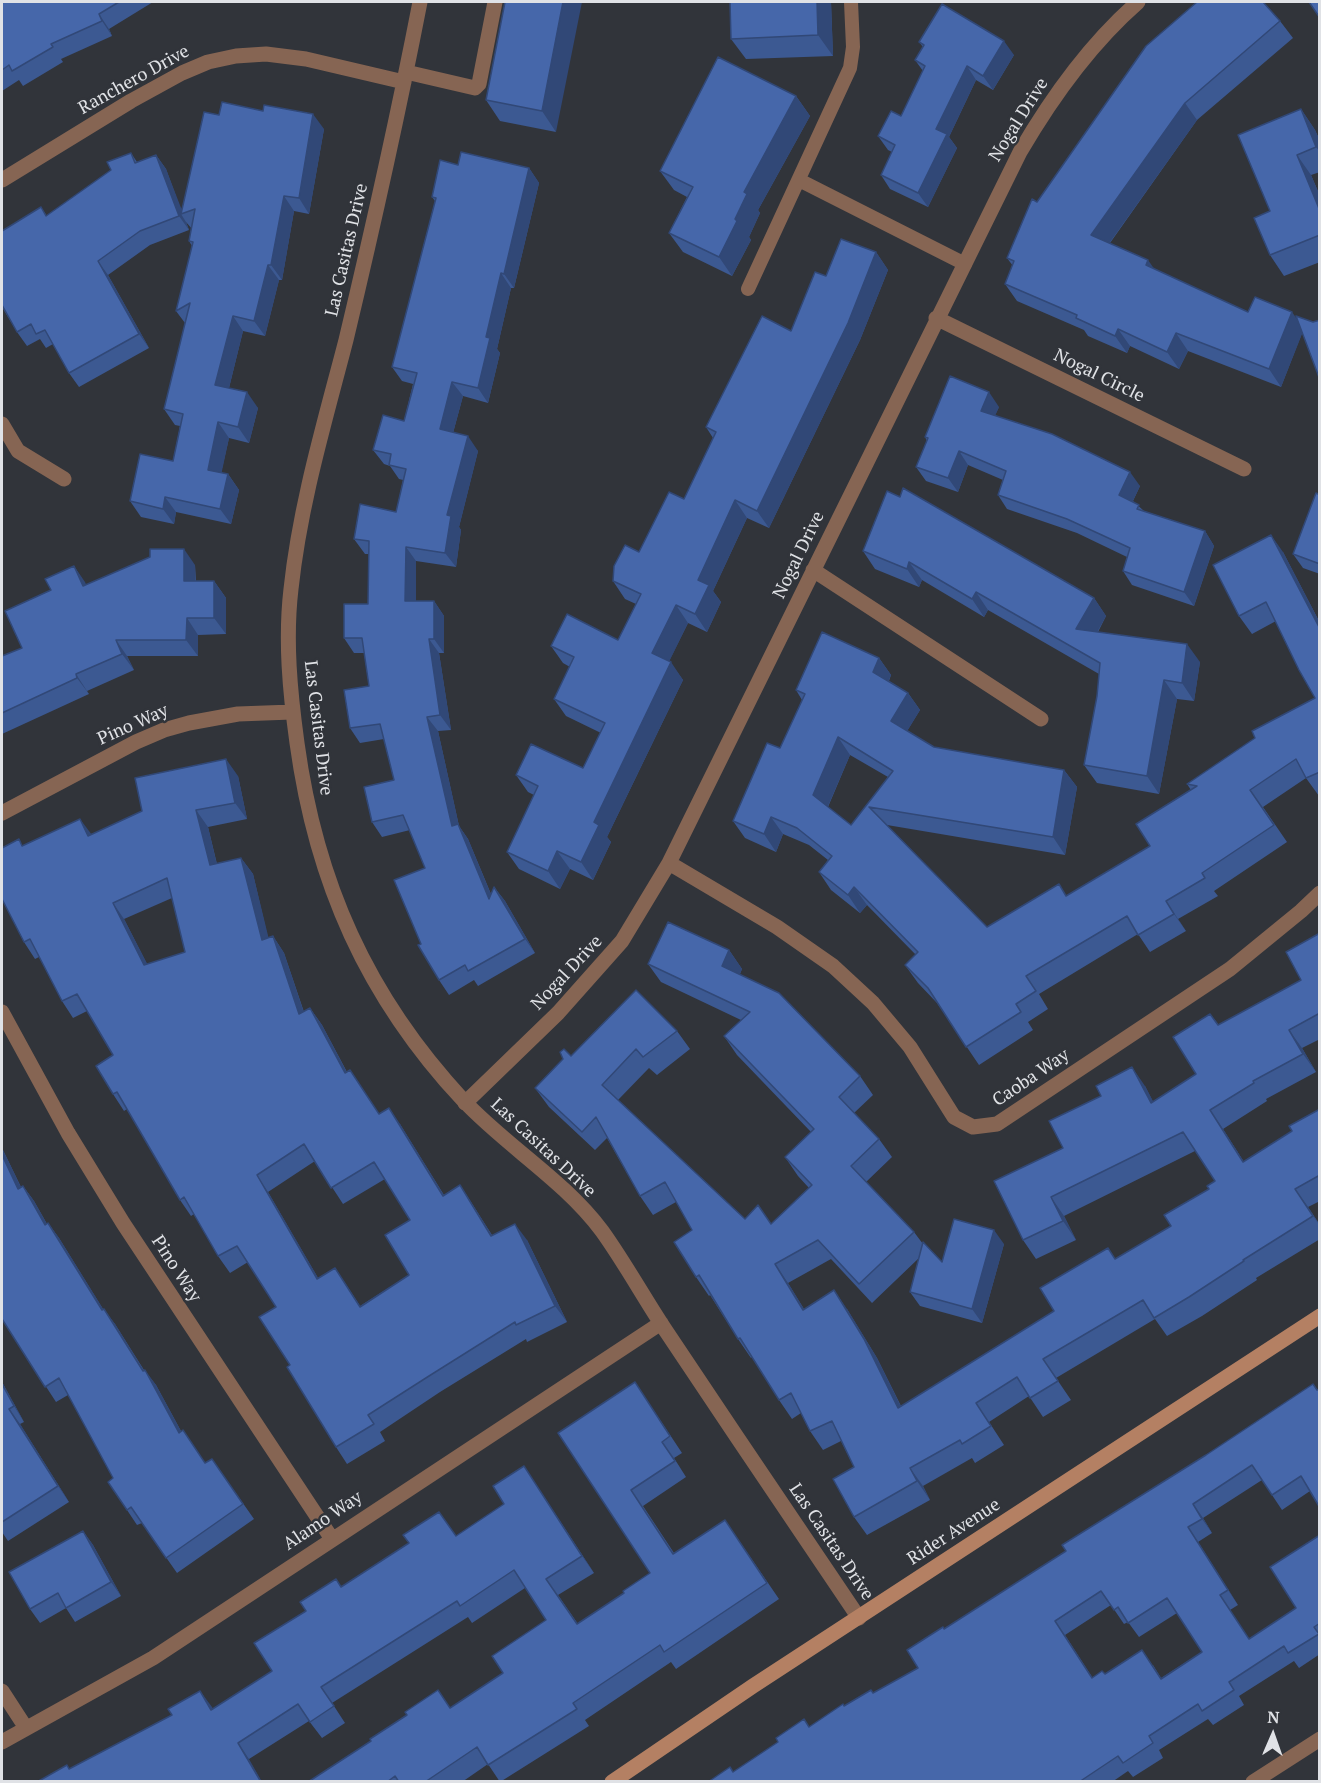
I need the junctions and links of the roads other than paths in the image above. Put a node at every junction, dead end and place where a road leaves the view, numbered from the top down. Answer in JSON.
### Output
{"nodes":[{"id":1,"x":420,"y":2,"type":"edge"},
{"id":2,"x":495,"y":2,"type":"edge"},
{"id":3,"x":851,"y":2,"type":"edge"},
{"id":4,"x":1138,"y":2,"type":"edge"},
{"id":5,"x":405,"y":77,"type":"junction"},
{"id":6,"x":2,"y":180,"type":"edge"},
{"id":7,"x":799,"y":180,"type":"junction"},
{"id":8,"x":964,"y":264,"type":"junction"},
{"id":9,"x":748,"y":289,"type":"dead end"},
{"id":10,"x":936,"y":318,"type":"junction"},
{"id":11,"x":2,"y":424,"type":"edge"},
{"id":12,"x":1244,"y":469,"type":"dead end"},
{"id":13,"x":64,"y":479,"type":"dead end"},
{"id":14,"x":813,"y":570,"type":"junction"},
{"id":15,"x":292,"y":712,"type":"junction"},
{"id":16,"x":1041,"y":719,"type":"dead end"},
{"id":17,"x":2,"y":813,"type":"edge"},
{"id":18,"x":669,"y":863,"type":"junction"},
{"id":19,"x":1320,"y":893,"type":"edge"},
{"id":20,"x":2,"y":1012,"type":"edge"},
{"id":21,"x":465,"y":1103,"type":"junction"},
{"id":22,"x":1320,"y":1316,"type":"edge"},
{"id":23,"x":660,"y":1323,"type":"junction"},
{"id":24,"x":332,"y":1539,"type":"junction"},
{"id":25,"x":858,"y":1618,"type":"junction"},
{"id":26,"x":2,"y":1691,"type":"edge"},
{"id":27,"x":26,"y":1728,"type":"junction"},
{"id":28,"x":1320,"y":1740,"type":"edge"},
{"id":29,"x":2,"y":1742,"type":"edge"},
{"id":30,"x":612,"y":1782,"type":"edge"},
{"id":31,"x":1253,"y":1782,"type":"edge"}],
"edges":[{"from":1,"to":5,"type":"street","name":"Las Casitas Drive"},
{"from":2,"to":5,"type":"street","name":"Ranchero Drive"},
{"from":3,"to":7,"type":"lane"},
{"from":4,"to":8,"type":"street","name":"Nogal Drive"},
{"from":5,"to":6,"type":"street","name":"Ranchero Drive"},
{"from":5,"to":15,"type":"street","name":"Las Casitas Drive"},
{"from":7,"to":8,"type":"lane"},
{"from":7,"to":9,"type":"lane"},
{"from":8,"to":10,"type":"street","name":"Nogal Drive"},
{"from":10,"to":12,"type":"street","name":"Nogal Circle"},
{"from":10,"to":14,"type":"street","name":"Nogal Drive"},
{"from":11,"to":13,"type":"street"},
{"from":14,"to":16,"type":"street"},
{"from":14,"to":18,"type":"street","name":"Nogal Drive"},
{"from":15,"to":17,"type":"street","name":"Pino Way"},
{"from":15,"to":21,"type":"street","name":"Las Casitas Drive"},
{"from":18,"to":19,"type":"street","name":"Caoba Way"},
{"from":18,"to":21,"type":"street","name":"Nogal Drive"},
{"from":20,"to":24,"type":"street","name":"Pino Way"},
{"from":21,"to":23,"type":"street","name":"Las Casitas Drive"},
{"from":22,"to":25,"type":"street","name":"Rider Avenue"},
{"from":23,"to":24,"type":"street","name":"Alamo Way"},
{"from":23,"to":25,"type":"street","name":"Las Casitas Drive"},
{"from":24,"to":27,"type":"street","name":"Alamo Way"},
{"from":25,"to":30,"type":"street","name":"Rider Avenue"},
{"from":26,"to":27,"type":"street"},
{"from":27,"to":29,"type":"street","name":"Alamo Way"},
{"from":28,"to":31,"type":"street"}]}
